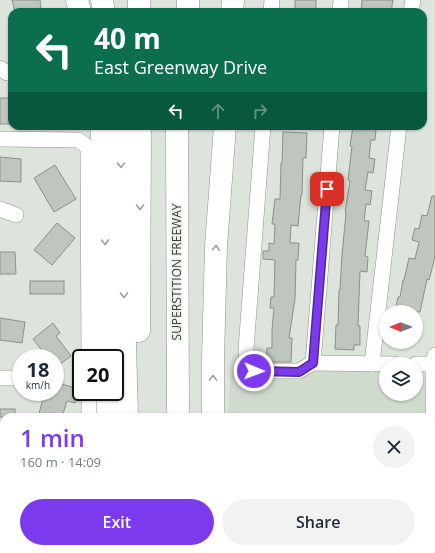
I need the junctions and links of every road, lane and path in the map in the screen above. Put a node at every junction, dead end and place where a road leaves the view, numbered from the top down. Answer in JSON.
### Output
{"nodes":[{"id":1,"x":101,"y":130,"type":"edge"},
{"id":2,"x":118,"y":130,"type":"edge"},
{"id":3,"x":140,"y":130,"type":"edge"},
{"id":4,"x":177,"y":130,"type":"edge"},
{"id":5,"x":188,"y":130,"type":"edge"},
{"id":6,"x":225,"y":130,"type":"edge"},
{"id":7,"x":263,"y":130,"type":"edge"},
{"id":8,"x":332,"y":130,"type":"edge"},
{"id":9,"x":398,"y":130,"type":"edge"},
{"id":10,"x":0,"y":139,"type":"edge"},
{"id":11,"x":0,"y":209,"type":"edge"},
{"id":12,"x":16,"y":215,"type":"dead end"},
{"id":13,"x":177,"y":315,"type":"junction"},
{"id":14,"x":89,"y":349,"type":"edge"},
{"id":15,"x":107,"y":349,"type":"edge"},
{"id":16,"x":434,"y":360,"type":"edge"},
{"id":17,"x":423,"y":362,"type":"edge"},
{"id":18,"x":313,"y":363,"type":"junction"},
{"id":19,"x":372,"y":364,"type":"junction"},
{"id":20,"x":379,"y":364,"type":"edge"},
{"id":21,"x":0,"y":378,"type":"edge"},
{"id":22,"x":12,"y":378,"type":"edge"},
{"id":23,"x":89,"y":401,"type":"edge"},
{"id":24,"x":108,"y":401,"type":"edge"},
{"id":25,"x":89,"y":413,"type":"edge"},
{"id":26,"x":108,"y":413,"type":"edge"},
{"id":27,"x":128,"y":413,"type":"edge"},
{"id":28,"x":139,"y":413,"type":"edge"},
{"id":29,"x":178,"y":413,"type":"edge"},
{"id":30,"x":213,"y":413,"type":"edge"},
{"id":31,"x":434,"y":413,"type":"edge"}],
"edges":[{"from":1,"to":15,"type":"highway","one_way":true},
{"from":2,"to":27,"type":"highway","one_way":true},
{"from":3,"to":28,"type":"highway","one_way":true},
{"from":4,"to":13,"type":"highway","name":"SUPERSTITION FREEWAY"},
{"from":5,"to":13,"type":"highway"},
{"from":30,"to":6,"type":"highway","one_way":true},
{"from":7,"to":18,"type":"street"},
{"from":8,"to":18,"type":"street"},
{"from":9,"to":19,"type":"street"},
{"from":10,"to":14,"type":"street"},
{"from":11,"to":12,"type":"street"},
{"from":13,"to":29,"type":"highway","name":"SUPERSTITION FREEWAY"},
{"from":16,"to":17,"type":"street"},
{"from":16,"to":31,"type":"street"},
{"from":18,"to":19,"type":"street"},
{"from":19,"to":20,"type":"street"},
{"from":21,"to":22,"type":"street"},
{"from":23,"to":25,"type":"street"},
{"from":24,"to":26,"type":"highway"}]}
